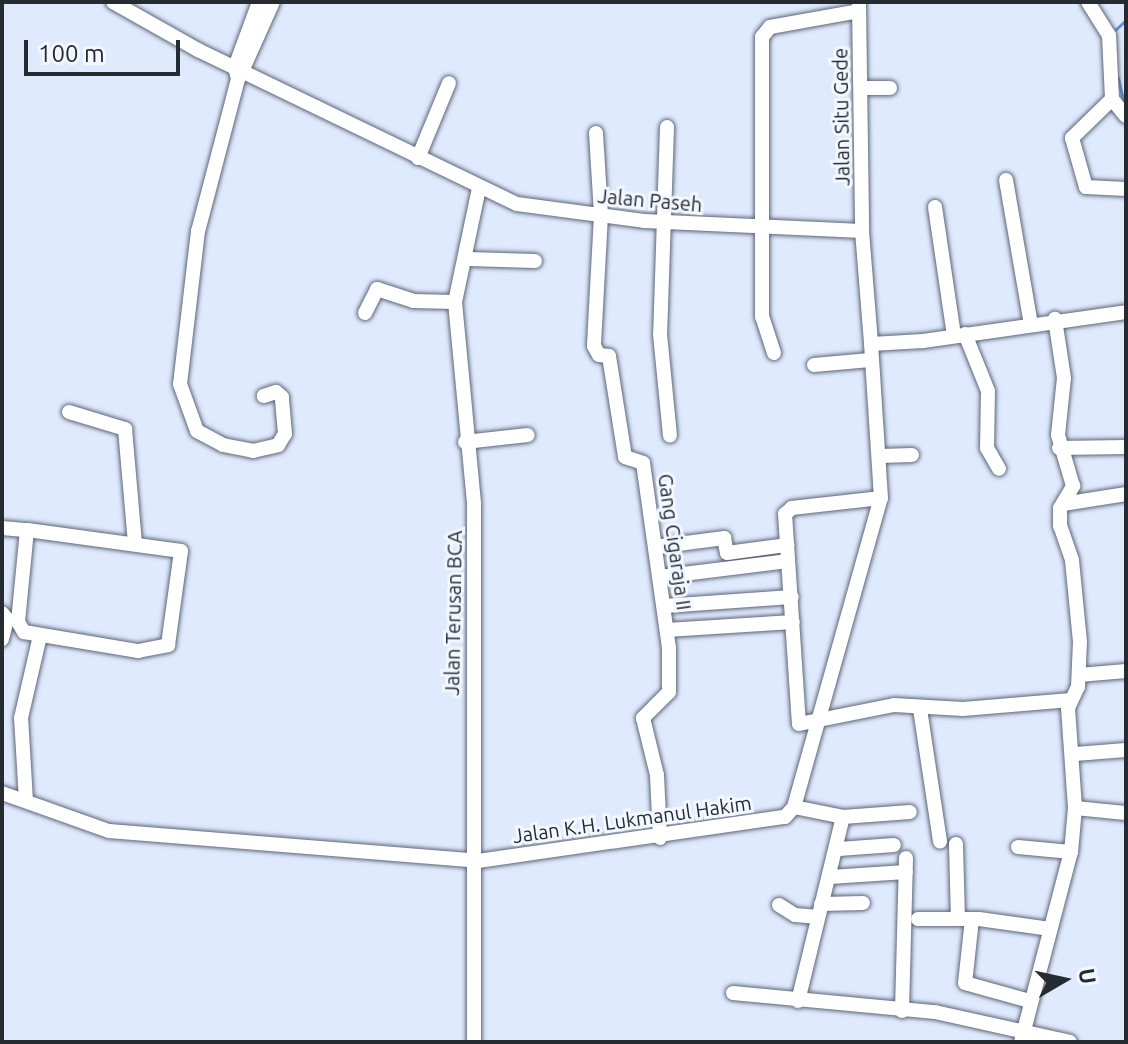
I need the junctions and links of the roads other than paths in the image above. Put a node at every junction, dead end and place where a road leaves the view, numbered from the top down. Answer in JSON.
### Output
{"nodes":[{"id":1,"x":113,"y":2,"type":"edge"},
{"id":2,"x":259,"y":2,"type":"edge"},
{"id":3,"x":273,"y":2,"type":"edge"},
{"id":4,"x":1088,"y":2,"type":"edge"},
{"id":5,"x":859,"y":6,"type":"edge"},
{"id":6,"x":240,"y":73,"type":"junction"},
{"id":7,"x":449,"y":83,"type":"dead end"},
{"id":8,"x":863,"y":88,"type":"junction"},
{"id":9,"x":890,"y":88,"type":"dead end"},
{"id":10,"x":1112,"y":99,"type":"junction"},
{"id":11,"x":1126,"y":116,"type":"edge"},
{"id":12,"x":667,"y":127,"type":"dead end"},
{"id":13,"x":596,"y":133,"type":"dead end"},
{"id":14,"x":418,"y":158,"type":"junction"},
{"id":15,"x":1006,"y":180,"type":"dead end"},
{"id":16,"x":479,"y":188,"type":"junction"},
{"id":17,"x":1126,"y":189,"type":"edge"},
{"id":18,"x":935,"y":207,"type":"dead end"},
{"id":19,"x":601,"y":215,"type":"junction"},
{"id":20,"x":661,"y":222,"type":"junction"},
{"id":21,"x":765,"y":227,"type":"junction"},
{"id":22,"x":862,"y":231,"type":"junction"},
{"id":23,"x":467,"y":259,"type":"junction"},
{"id":24,"x":535,"y":261,"type":"dead end"},
{"id":25,"x":455,"y":302,"type":"junction"},
{"id":26,"x":1126,"y":312,"type":"edge"},
{"id":27,"x":365,"y":313,"type":"dead end"},
{"id":28,"x":1055,"y":319,"type":"junction"},
{"id":29,"x":1031,"y":324,"type":"junction"},
{"id":30,"x":959,"y":335,"type":"junction"},
{"id":31,"x":871,"y":344,"type":"junction"},
{"id":32,"x":774,"y":353,"type":"dead end"},
{"id":33,"x":870,"y":360,"type":"junction"},
{"id":34,"x":814,"y":365,"type":"dead end"},
{"id":35,"x":264,"y":396,"type":"dead end"},
{"id":36,"x":69,"y":412,"type":"dead end"},
{"id":37,"x":528,"y":435,"type":"dead end"},
{"id":38,"x":670,"y":436,"type":"dead end"},
{"id":39,"x":465,"y":442,"type":"junction"},
{"id":40,"x":1126,"y":447,"type":"edge"},
{"id":41,"x":1059,"y":448,"type":"junction"},
{"id":42,"x":912,"y":455,"type":"dead end"},
{"id":43,"x":880,"y":456,"type":"junction"},
{"id":44,"x":999,"y":469,"type":"dead end"},
{"id":45,"x":1126,"y":494,"type":"edge"},
{"id":46,"x":881,"y":498,"type":"junction"},
{"id":47,"x":1063,"y":504,"type":"junction"},
{"id":48,"x":2,"y":528,"type":"edge"},
{"id":49,"x":27,"y":530,"type":"junction"},
{"id":50,"x":135,"y":543,"type":"junction"},
{"id":51,"x":787,"y":545,"type":"junction"},
{"id":52,"x":655,"y":547,"type":"junction"},
{"id":53,"x":788,"y":561,"type":"junction"},
{"id":54,"x":659,"y":577,"type":"junction"},
{"id":55,"x":792,"y":597,"type":"junction"},
{"id":56,"x":664,"y":606,"type":"junction"},
{"id":57,"x":2,"y":613,"type":"edge"},
{"id":58,"x":793,"y":622,"type":"junction"},
{"id":59,"x":667,"y":630,"type":"junction"},
{"id":60,"x":40,"y":636,"type":"junction"},
{"id":61,"x":2,"y":639,"type":"edge"},
{"id":62,"x":1126,"y":671,"type":"edge"},
{"id":63,"x":1079,"y":675,"type":"junction"},
{"id":64,"x":1071,"y":700,"type":"junction"},
{"id":65,"x":920,"y":709,"type":"junction"},
{"id":66,"x":818,"y":720,"type":"junction"},
{"id":67,"x":1126,"y":750,"type":"edge"},
{"id":68,"x":1075,"y":754,"type":"junction"},
{"id":69,"x":2,"y":793,"type":"edge"},
{"id":70,"x":26,"y":801,"type":"junction"},
{"id":71,"x":794,"y":807,"type":"junction"},
{"id":72,"x":1075,"y":808,"type":"junction"},
{"id":73,"x":910,"y":812,"type":"dead end"},
{"id":74,"x":1126,"y":813,"type":"edge"},
{"id":75,"x":843,"y":817,"type":"junction"},
{"id":76,"x":660,"y":838,"type":"junction"},
{"id":77,"x":940,"y":841,"type":"dead end"},
{"id":78,"x":956,"y":844,"type":"dead end"},
{"id":79,"x":894,"y":845,"type":"dead end"},
{"id":80,"x":1018,"y":847,"type":"dead end"},
{"id":81,"x":839,"y":849,"type":"junction"},
{"id":82,"x":1071,"y":852,"type":"junction"},
{"id":83,"x":478,"y":861,"type":"junction"},
{"id":84,"x":830,"y":877,"type":"junction"},
{"id":85,"x":863,"y":903,"type":"dead end"},
{"id":86,"x":779,"y":905,"type":"dead end"},
{"id":87,"x":818,"y":910,"type":"junction"},
{"id":88,"x":965,"y":918,"type":"junction"},
{"id":89,"x":918,"y":919,"type":"dead end"},
{"id":90,"x":1050,"y":929,"type":"junction"},
{"id":91,"x":733,"y":993,"type":"dead end"},
{"id":92,"x":798,"y":1001,"type":"junction"},
{"id":93,"x":1030,"y":1001,"type":"junction"},
{"id":94,"x":902,"y":1011,"type":"junction"},
{"id":95,"x":1022,"y":1038,"type":"edge"},
{"id":96,"x":474,"y":1042,"type":"edge"},
{"id":97,"x":1070,"y":1042,"type":"edge"}],
"edges":[{"from":1,"to":6,"type":"street","name":"Jalan Paseh"},
{"from":2,"to":6,"type":"street"},
{"from":3,"to":6,"type":"street"},
{"from":4,"to":10,"type":"street"},
{"from":5,"to":8,"type":"street","name":"Jalan Situ Gede"},
{"from":5,"to":21,"type":"street"},
{"from":6,"to":14,"type":"street","name":"Jalan Paseh"},
{"from":6,"to":35,"type":"street"},
{"from":7,"to":14,"type":"street"},
{"from":8,"to":9,"type":"street"},
{"from":8,"to":22,"type":"street","name":"Jalan Situ Gede"},
{"from":10,"to":11,"type":"street"},
{"from":10,"to":17,"type":"street"},
{"from":12,"to":20,"type":"street"},
{"from":13,"to":19,"type":"street"},
{"from":14,"to":16,"type":"street","name":"Jalan Paseh"},
{"from":15,"to":29,"type":"street"},
{"from":16,"to":19,"type":"street","name":"Jalan Paseh"},
{"from":16,"to":23,"type":"street","name":"Jalan Terusan BCA"},
{"from":18,"to":30,"type":"street"},
{"from":19,"to":20,"type":"street","name":"Jalan Paseh"},
{"from":19,"to":52,"type":"street","name":"Gang Cigaraja II"},
{"from":20,"to":21,"type":"street","name":"Jalan Paseh"},
{"from":20,"to":38,"type":"street"},
{"from":21,"to":22,"type":"street","name":"Jalan Paseh"},
{"from":21,"to":32,"type":"street"},
{"from":22,"to":31,"type":"street"},
{"from":23,"to":24,"type":"street"},
{"from":23,"to":25,"type":"street","name":"Jalan Terusan BCA"},
{"from":25,"to":27,"type":"street"},
{"from":25,"to":39,"type":"street","name":"Jalan Terusan BCA"},
{"from":26,"to":28,"type":"street"},
{"from":28,"to":29,"type":"street"},
{"from":28,"to":41,"type":"street"},
{"from":29,"to":30,"type":"street"},
{"from":30,"to":31,"type":"street"},
{"from":30,"to":44,"type":"street"},
{"from":31,"to":33,"type":"street"},
{"from":33,"to":34,"type":"street"},
{"from":33,"to":43,"type":"street"},
{"from":36,"to":50,"type":"street"},
{"from":37,"to":39,"type":"street"},
{"from":39,"to":83,"type":"street","name":"Jalan Terusan BCA"},
{"from":40,"to":41,"type":"street"},
{"from":41,"to":47,"type":"street"},
{"from":42,"to":43,"type":"street"},
{"from":43,"to":46,"type":"street"},
{"from":45,"to":47,"type":"street"},
{"from":46,"to":51,"type":"street"},
{"from":46,"to":66,"type":"street"},
{"from":47,"to":63,"type":"street"},
{"from":48,"to":49,"type":"street"},
{"from":49,"to":50,"type":"street"},
{"from":49,"to":60,"type":"street"},
{"from":50,"to":60,"type":"street"},
{"from":51,"to":52,"type":"street"},
{"from":51,"to":53,"type":"street"},
{"from":52,"to":54,"type":"street","name":"Gang Cigaraja II"},
{"from":53,"to":54,"type":"street"},
{"from":53,"to":55,"type":"street"},
{"from":54,"to":56,"type":"street","name":"Gang Cigaraja II"},
{"from":55,"to":56,"type":"street"},
{"from":55,"to":58,"type":"street"},
{"from":56,"to":59,"type":"street","name":"Gang Cigaraja II"},
{"from":57,"to":61,"type":"street"},
{"from":58,"to":59,"type":"street"},
{"from":58,"to":66,"type":"street"},
{"from":59,"to":76,"type":"street","name":"Gang Cigaraja II"},
{"from":60,"to":70,"type":"street"},
{"from":62,"to":63,"type":"street"},
{"from":63,"to":64,"type":"street"},
{"from":64,"to":65,"type":"street"},
{"from":64,"to":68,"type":"street"},
{"from":65,"to":66,"type":"street"},
{"from":65,"to":77,"type":"street"},
{"from":66,"to":71,"type":"street"},
{"from":67,"to":68,"type":"street"},
{"from":68,"to":72,"type":"street"},
{"from":69,"to":70,"type":"street","name":"Jalan K.H. Lukmanul Hakim"},
{"from":70,"to":83,"type":"street","name":"Jalan K.H. Lukmanul Hakim"},
{"from":71,"to":75,"type":"street"},
{"from":71,"to":76,"type":"street","name":"Jalan K.H. Lukmanul Hakim"},
{"from":72,"to":74,"type":"street"},
{"from":72,"to":82,"type":"street"},
{"from":73,"to":75,"type":"street"},
{"from":75,"to":81,"type":"street"},
{"from":76,"to":83,"type":"street","name":"Jalan K.H. Lukmanul Hakim"},
{"from":78,"to":88,"type":"street"},
{"from":79,"to":81,"type":"street"},
{"from":80,"to":82,"type":"street"},
{"from":81,"to":84,"type":"street"},
{"from":82,"to":90,"type":"street"},
{"from":83,"to":96,"type":"street","name":"Jalan Terusan BCA"},
{"from":84,"to":87,"type":"street"},
{"from":84,"to":94,"type":"street"},
{"from":85,"to":87,"type":"street"},
{"from":86,"to":87,"type":"street"},
{"from":87,"to":92,"type":"street"},
{"from":88,"to":89,"type":"street"},
{"from":88,"to":90,"type":"street"},
{"from":88,"to":93,"type":"street"},
{"from":90,"to":93,"type":"street"},
{"from":91,"to":92,"type":"street"},
{"from":92,"to":94,"type":"street"},
{"from":93,"to":95,"type":"street"},
{"from":94,"to":95,"type":"street"},
{"from":95,"to":97,"type":"street"}]}
